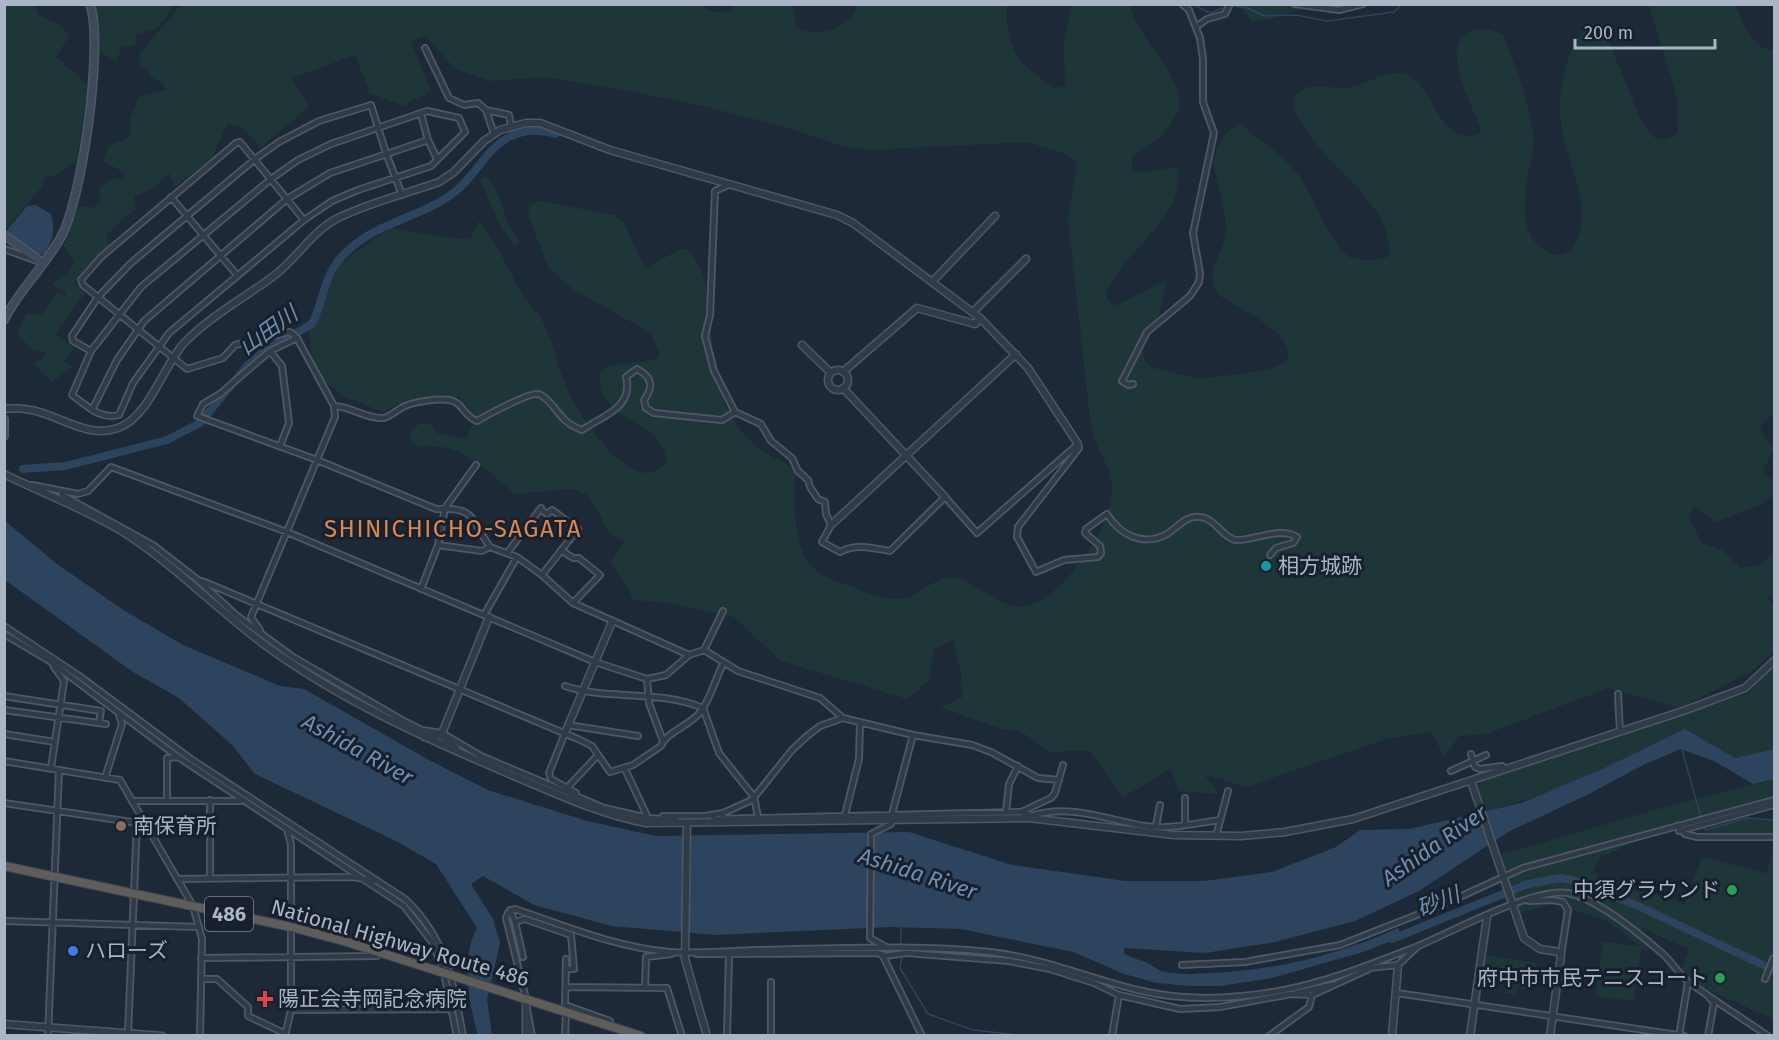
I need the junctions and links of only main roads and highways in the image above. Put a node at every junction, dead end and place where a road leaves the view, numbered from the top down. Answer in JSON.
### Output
{"nodes":[{"id":1,"x":90,"y":4,"type":"edge"},
{"id":2,"x":6,"y":238,"type":"edge"},
{"id":3,"x":43,"y":263,"type":"junction"},
{"id":4,"x":4,"y":320,"type":"edge"},
{"id":5,"x":4,"y":419,"type":"edge"},
{"id":6,"x":4,"y":436,"type":"edge"},
{"id":7,"x":4,"y":866,"type":"edge"},
{"id":8,"x":641,"y":1035,"type":"edge"}],
"edges":[{"from":1,"to":3,"type":"main road"},
{"from":2,"to":3,"type":"main road"},
{"from":3,"to":4,"type":"main road"},
{"from":5,"to":6,"type":"main road"},
{"from":7,"to":8,"type":"highway","name":"National Highway Route 486","number":"486"}]}
